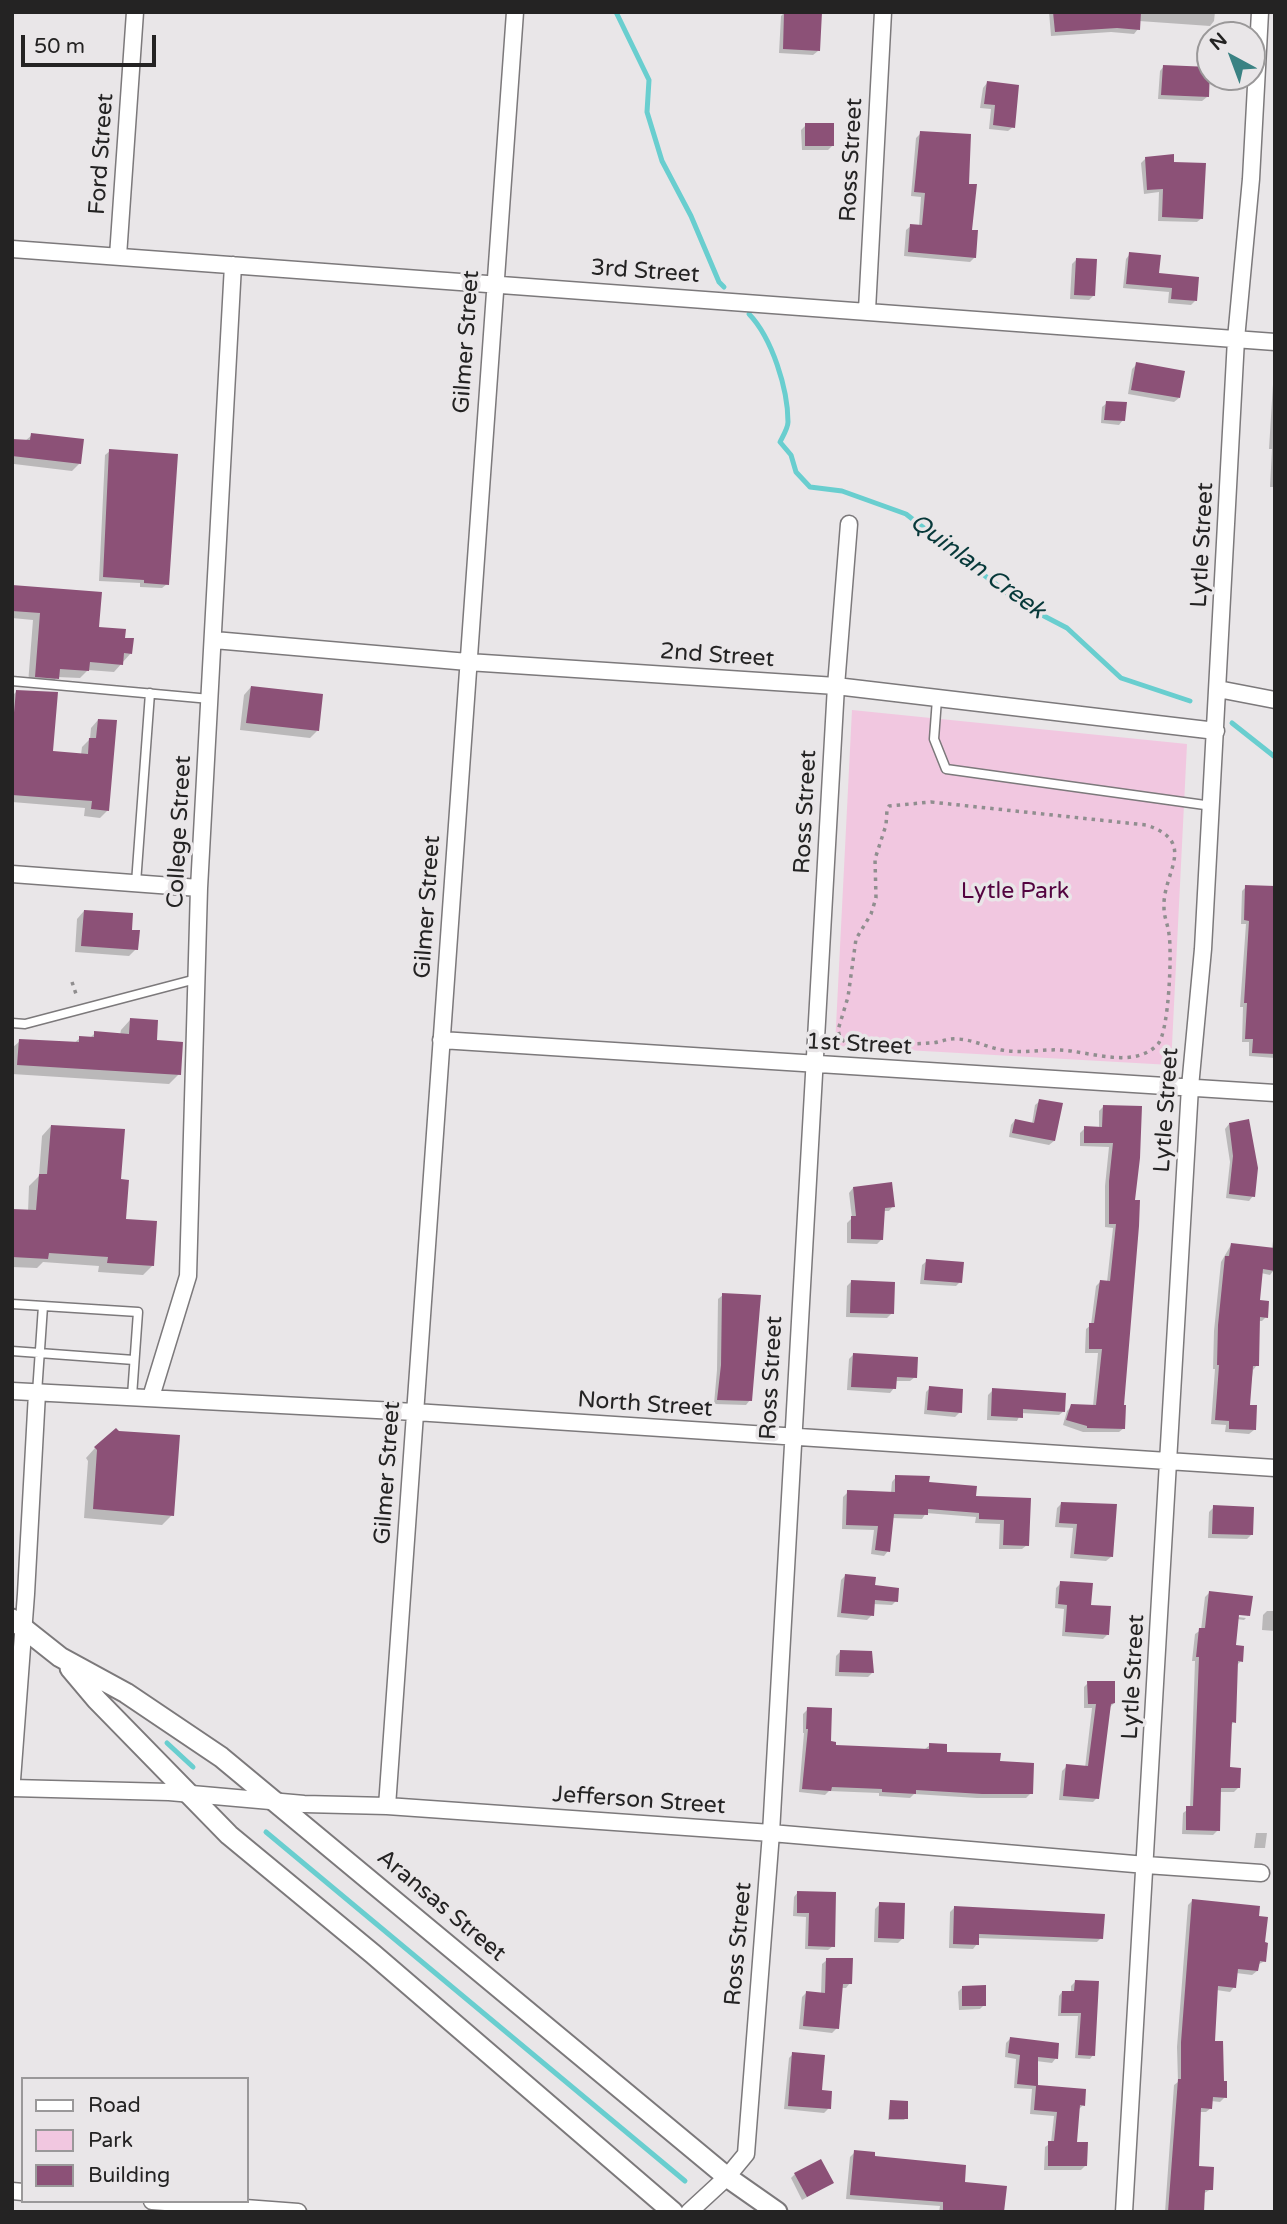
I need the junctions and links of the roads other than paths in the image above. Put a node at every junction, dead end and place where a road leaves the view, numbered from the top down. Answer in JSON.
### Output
{"nodes":[{"id":1,"x":135,"y":12,"type":"edge"},
{"id":2,"x":514,"y":12,"type":"edge"},
{"id":3,"x":883,"y":12,"type":"edge"},
{"id":4,"x":1260,"y":12,"type":"edge"},
{"id":5,"x":12,"y":249,"type":"edge"},
{"id":6,"x":118,"y":256,"type":"junction"},
{"id":7,"x":233,"y":265,"type":"junction"},
{"id":8,"x":494,"y":283,"type":"junction"},
{"id":9,"x":867,"y":310,"type":"junction"},
{"id":10,"x":1236,"y":340,"type":"junction"},
{"id":11,"x":1275,"y":342,"type":"edge"},
{"id":12,"x":849,"y":524,"type":"dead end"},
{"id":13,"x":214,"y":640,"type":"junction"},
{"id":14,"x":468,"y":662,"type":"junction"},
{"id":15,"x":12,"y":681,"type":"edge"},
{"id":16,"x":836,"y":686,"type":"junction"},
{"id":17,"x":1218,"y":689,"type":"junction"},
{"id":18,"x":150,"y":693,"type":"junction"},
{"id":19,"x":210,"y":699,"type":"junction"},
{"id":20,"x":937,"y":699,"type":"junction"},
{"id":21,"x":1275,"y":700,"type":"edge"},
{"id":22,"x":1216,"y":731,"type":"junction"},
{"id":23,"x":1212,"y":806,"type":"junction"},
{"id":24,"x":12,"y":874,"type":"edge"},
{"id":25,"x":136,"y":883,"type":"junction"},
{"id":26,"x":199,"y":888,"type":"junction"},
{"id":27,"x":197,"y":978,"type":"junction"},
{"id":28,"x":12,"y":1023,"type":"edge"},
{"id":29,"x":441,"y":1040,"type":"junction"},
{"id":30,"x":814,"y":1065,"type":"junction"},
{"id":31,"x":1190,"y":1087,"type":"junction"},
{"id":32,"x":1275,"y":1093,"type":"edge"},
{"id":33,"x":12,"y":1304,"type":"edge"},
{"id":34,"x":43,"y":1306,"type":"junction"},
{"id":35,"x":12,"y":1351,"type":"edge"},
{"id":36,"x":39,"y":1353,"type":"junction"},
{"id":37,"x":134,"y":1360,"type":"junction"},
{"id":38,"x":12,"y":1391,"type":"edge"},
{"id":39,"x":37,"y":1393,"type":"junction"},
{"id":40,"x":132,"y":1396,"type":"junction"},
{"id":41,"x":151,"y":1397,"type":"junction"},
{"id":42,"x":415,"y":1412,"type":"junction"},
{"id":43,"x":792,"y":1437,"type":"junction"},
{"id":44,"x":1168,"y":1462,"type":"junction"},
{"id":45,"x":1275,"y":1468,"type":"edge"},
{"id":46,"x":18,"y":1624,"type":"edge"},
{"id":47,"x":60,"y":1657,"type":"junction"},
{"id":48,"x":12,"y":1780,"type":"edge"},
{"id":49,"x":12,"y":1788,"type":"edge"},
{"id":50,"x":189,"y":1794,"type":"junction"},
{"id":51,"x":275,"y":1801,"type":"junction"},
{"id":52,"x":387,"y":1806,"type":"junction"},
{"id":53,"x":771,"y":1833,"type":"junction"},
{"id":54,"x":1146,"y":1865,"type":"junction"},
{"id":55,"x":1261,"y":1873,"type":"dead end"},
{"id":56,"x":727,"y":2177,"type":"junction"},
{"id":57,"x":168,"y":2203,"type":"edge"},
{"id":58,"x":216,"y":2209,"type":"edge"},
{"id":59,"x":289,"y":2211,"type":"edge"},
{"id":60,"x":673,"y":2212,"type":"edge"},
{"id":61,"x":689,"y":2212,"type":"edge"},
{"id":62,"x":777,"y":2212,"type":"edge"},
{"id":63,"x":1124,"y":2212,"type":"edge"}],
"edges":[{"from":1,"to":6,"type":"street","name":"Ford Street"},
{"from":2,"to":8,"type":"street","name":"Gilmer Street"},
{"from":3,"to":9,"type":"street","name":"Ross Street"},
{"from":4,"to":10,"type":"street","name":"Lytle Street"},
{"from":5,"to":6,"type":"street","name":"3rd Street"},
{"from":6,"to":7,"type":"street","name":"3rd Street"},
{"from":7,"to":8,"type":"street","name":"3rd Street"},
{"from":7,"to":13,"type":"street","name":"College Street"},
{"from":8,"to":9,"type":"street","name":"3rd Street"},
{"from":8,"to":14,"type":"street","name":"Gilmer Street"},
{"from":9,"to":10,"type":"street","name":"3rd Street"},
{"from":10,"to":11,"type":"street","name":"3rd Street"},
{"from":10,"to":17,"type":"street","name":"Lytle Street"},
{"from":12,"to":16,"type":"street","name":"Ross Street"},
{"from":13,"to":14,"type":"street","name":"2nd Street"},
{"from":13,"to":19,"type":"street","name":"College Street"},
{"from":14,"to":16,"type":"street","name":"2nd Street"},
{"from":14,"to":29,"type":"street","name":"Gilmer Street"},
{"from":15,"to":18,"type":"lane"},
{"from":16,"to":20,"type":"street","name":"2nd Street"},
{"from":16,"to":30,"type":"street","name":"Ross Street"},
{"from":17,"to":21,"type":"street"},
{"from":17,"to":22,"type":"street","name":"Lytle Street"},
{"from":18,"to":19,"type":"lane"},
{"from":18,"to":25,"type":"lane"},
{"from":19,"to":26,"type":"street","name":"College Street"},
{"from":20,"to":22,"type":"street","name":"2nd Street"},
{"from":20,"to":23,"type":"lane"},
{"from":22,"to":23,"type":"street","name":"Lytle Street"},
{"from":23,"to":31,"type":"street","name":"Lytle Street"},
{"from":24,"to":25,"type":"street"},
{"from":25,"to":26,"type":"street"},
{"from":26,"to":27,"type":"street","name":"College Street"},
{"from":27,"to":28,"type":"lane"},
{"from":27,"to":41,"type":"street","name":"College Street"},
{"from":29,"to":30,"type":"street","name":"1st Street"},
{"from":29,"to":42,"type":"street","name":"Gilmer Street"},
{"from":30,"to":31,"type":"street","name":"1st Street"},
{"from":30,"to":43,"type":"street","name":"Ross Street"},
{"from":31,"to":32,"type":"street","name":"1st Street"},
{"from":31,"to":44,"type":"street","name":"Lytle Street"},
{"from":33,"to":34,"type":"lane"},
{"from":34,"to":36,"type":"lane"},
{"from":34,"to":37,"type":"lane"},
{"from":35,"to":36,"type":"lane"},
{"from":36,"to":37,"type":"lane"},
{"from":36,"to":39,"type":"lane"},
{"from":37,"to":40,"type":"lane"},
{"from":38,"to":39,"type":"street","name":"North Street"},
{"from":39,"to":40,"type":"street","name":"North Street"},
{"from":39,"to":46,"type":"street"},
{"from":40,"to":41,"type":"street","name":"North Street"},
{"from":41,"to":42,"type":"street","name":"North Street"},
{"from":42,"to":43,"type":"street","name":"North Street"},
{"from":42,"to":52,"type":"street","name":"Gilmer Street"},
{"from":43,"to":44,"type":"street","name":"North Street"},
{"from":43,"to":53,"type":"street","name":"Ross Street"},
{"from":44,"to":45,"type":"street","name":"North Street"},
{"from":44,"to":54,"type":"street","name":"Lytle Street"},
{"from":46,"to":47,"type":"street","name":"Aransas Street"},
{"from":46,"to":48,"type":"street"},
{"from":47,"to":50,"type":"street","name":"Aransas Street"},
{"from":47,"to":51,"type":"street","name":"Aransas Street"},
{"from":49,"to":50,"type":"street","name":"Jefferson Street"},
{"from":50,"to":51,"type":"street","name":"Jefferson Street"},
{"from":50,"to":60,"type":"street","name":"Aransas Street"},
{"from":51,"to":52,"type":"street","name":"Jefferson Street"},
{"from":51,"to":56,"type":"street","name":"Aransas Street"},
{"from":52,"to":53,"type":"street","name":"Jefferson Street"},
{"from":53,"to":54,"type":"street","name":"Jefferson Street"},
{"from":53,"to":56,"type":"street","name":"Ross Street"},
{"from":54,"to":55,"type":"street","name":"Jefferson Street"},
{"from":54,"to":63,"type":"street","name":"Lytle Street"},
{"from":56,"to":61,"type":"street","name":"Ross Street"},
{"from":56,"to":62,"type":"street","name":"Aransas Street"},
{"from":57,"to":58,"type":"street"},
{"from":58,"to":59,"type":"street"}]}
